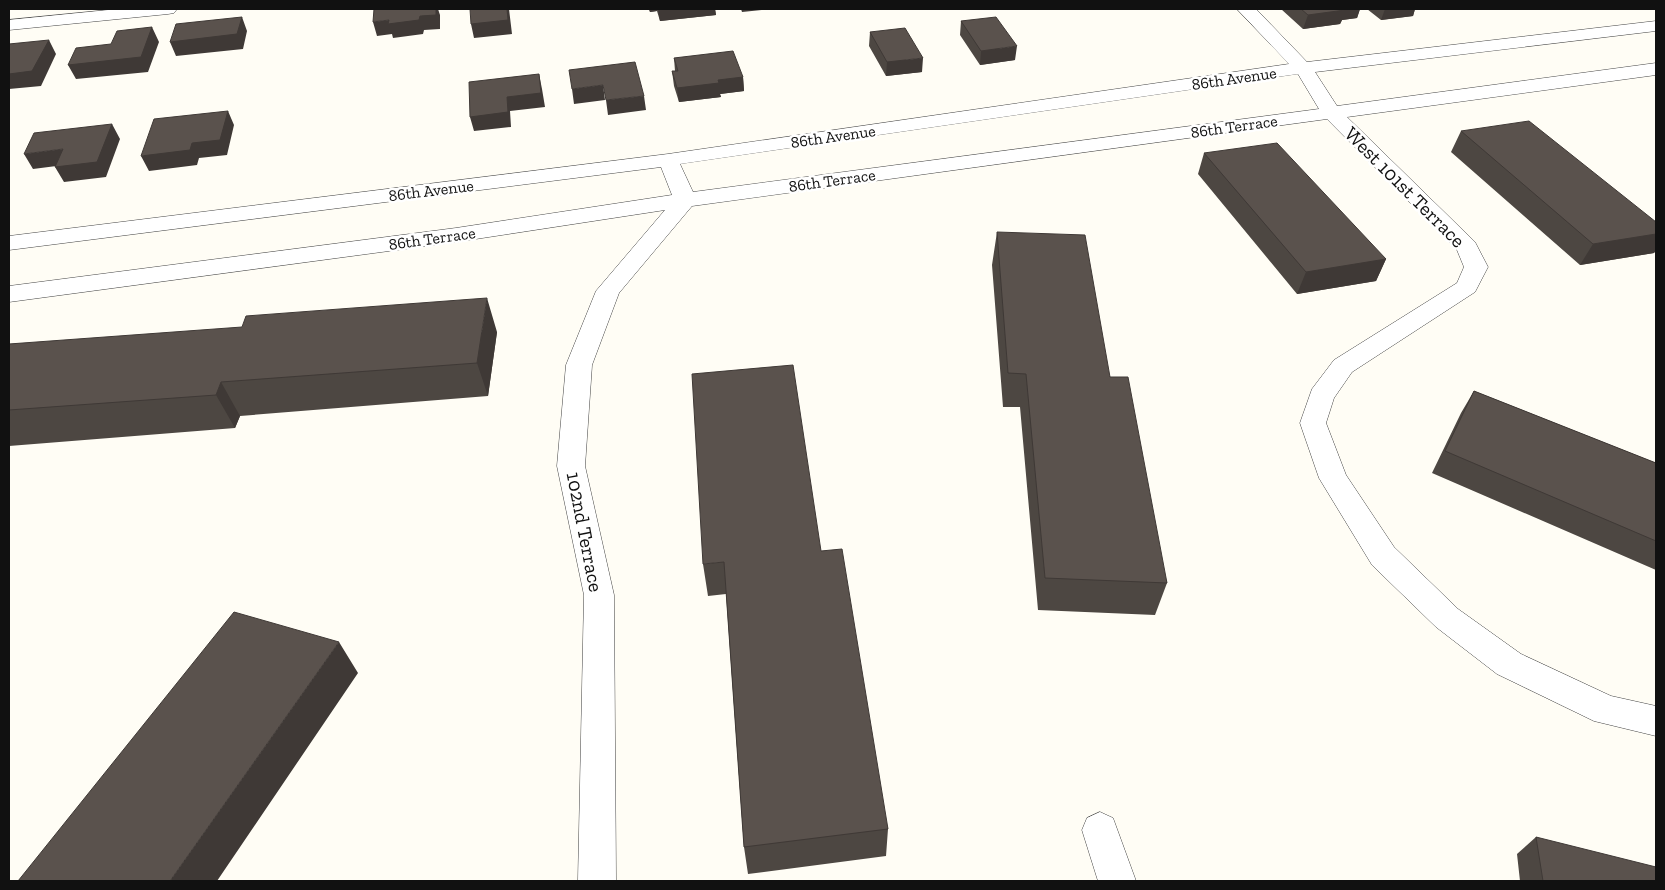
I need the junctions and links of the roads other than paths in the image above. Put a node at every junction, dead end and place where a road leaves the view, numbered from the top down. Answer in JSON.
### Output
{"nodes":[{"id":1,"x":168,"y":9,"type":"edge"},
{"id":2,"x":1246,"y":9,"type":"edge"},
{"id":3,"x":9,"y":25,"type":"edge"},
{"id":4,"x":1656,"y":26,"type":"edge"},
{"id":5,"x":1303,"y":68,"type":"junction"},
{"id":6,"x":1656,"y":69,"type":"edge"},
{"id":7,"x":1331,"y":112,"type":"junction"},
{"id":8,"x":668,"y":160,"type":"junction"},
{"id":9,"x":684,"y":200,"type":"junction"},
{"id":10,"x":9,"y":243,"type":"edge"},
{"id":11,"x":9,"y":294,"type":"edge"},
{"id":12,"x":1656,"y":721,"type":"edge"},
{"id":13,"x":1100,"y":830,"type":"dead end"},
{"id":14,"x":597,"y":881,"type":"edge"},
{"id":15,"x":1117,"y":881,"type":"edge"}],
"edges":[{"from":1,"to":3,"type":"street"},
{"from":2,"to":5,"type":"street","name":"West 101st Terrace"},
{"from":4,"to":5,"type":"street","name":"86th Avenue"},
{"from":5,"to":7,"type":"street","name":"West 101st Terrace"},
{"from":5,"to":8,"type":"street","name":"86th Avenue"},
{"from":6,"to":7,"type":"street","name":"86th Terrace"},
{"from":7,"to":9,"type":"street","name":"86th Terrace"},
{"from":7,"to":12,"type":"street","name":"West 101st Terrace"},
{"from":8,"to":9,"type":"street"},
{"from":8,"to":10,"type":"street","name":"86th Avenue"},
{"from":9,"to":11,"type":"street","name":"86th Terrace"},
{"from":9,"to":14,"type":"street","name":"102nd Terrace"},
{"from":13,"to":15,"type":"street"}]}
